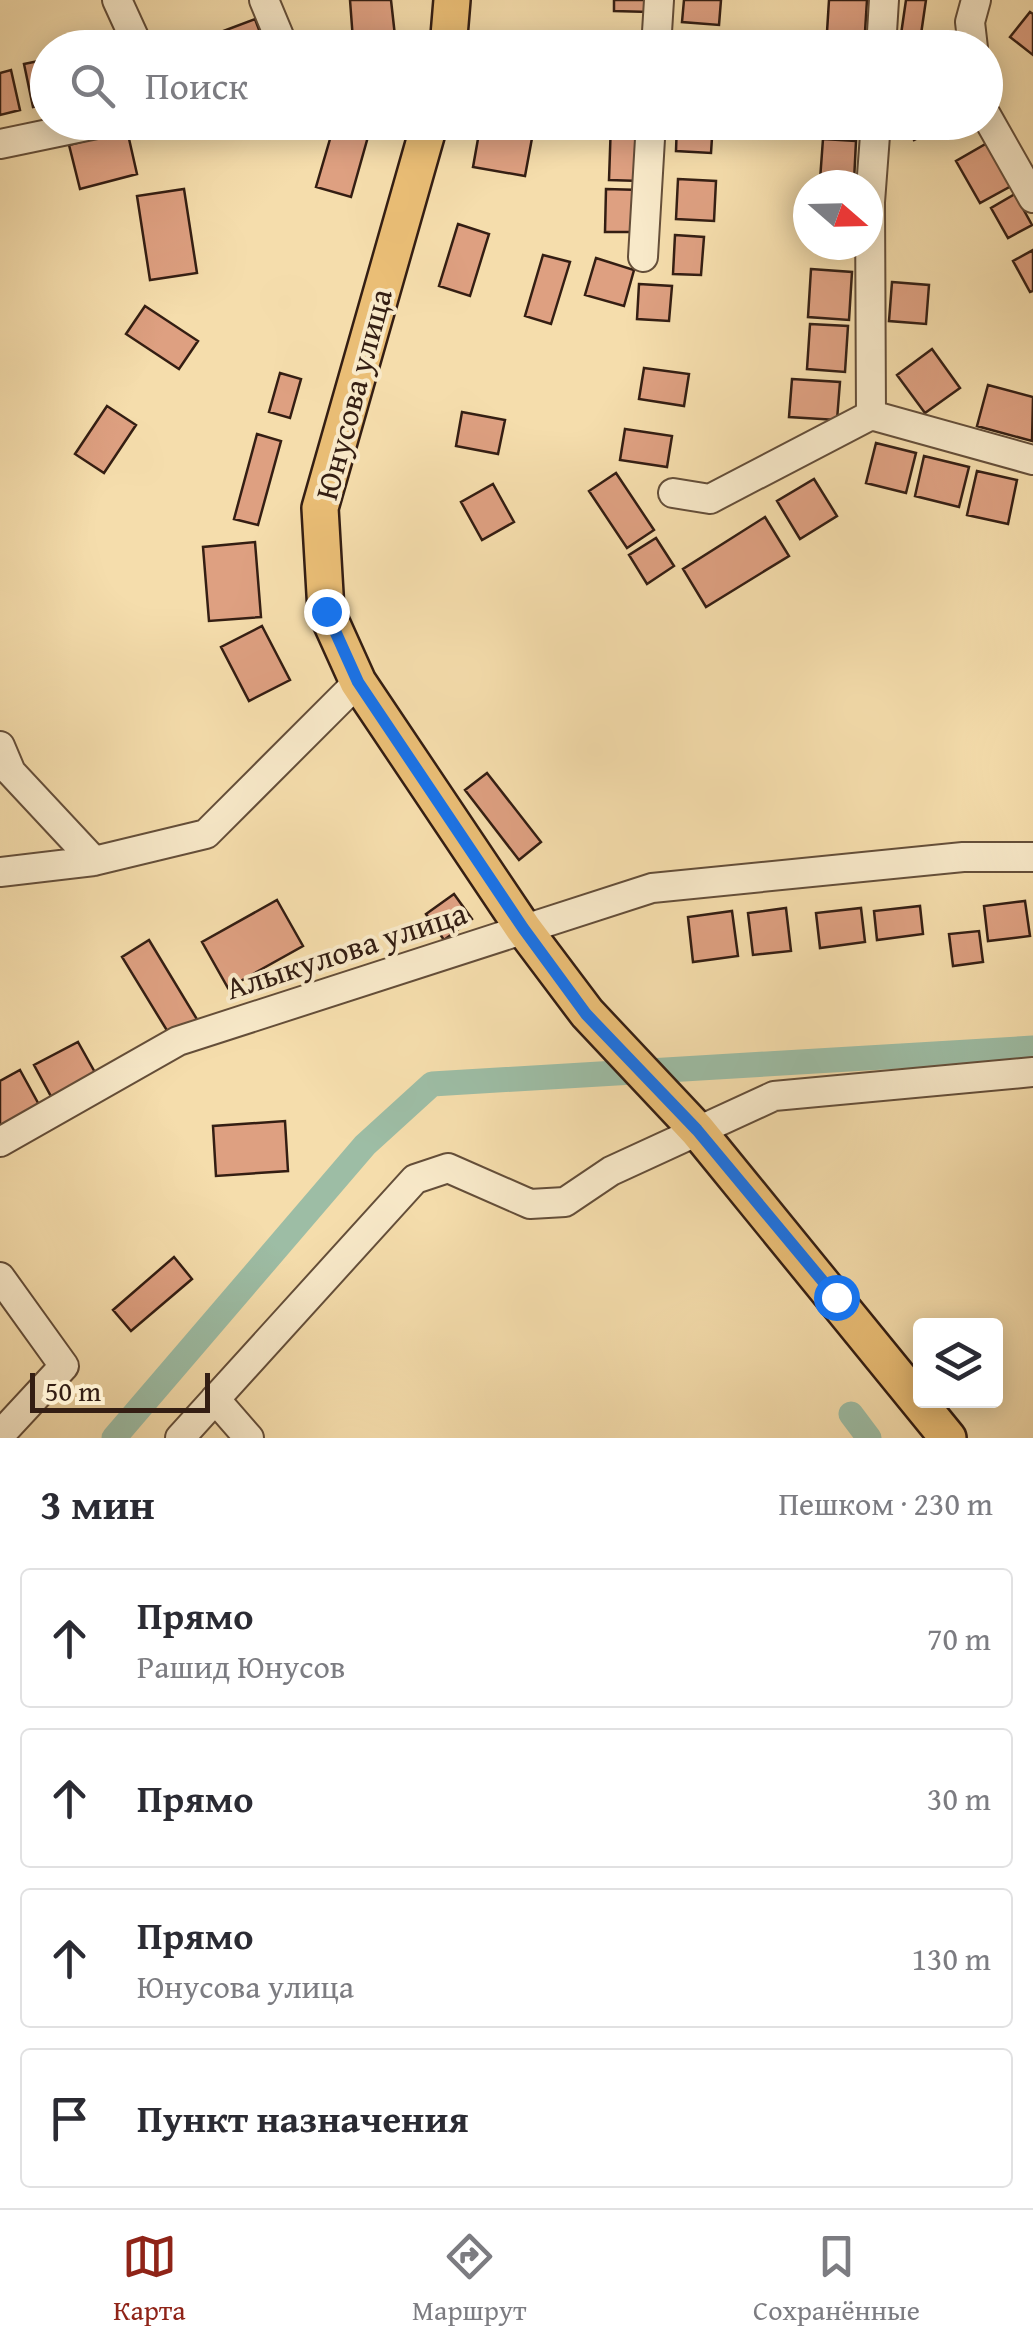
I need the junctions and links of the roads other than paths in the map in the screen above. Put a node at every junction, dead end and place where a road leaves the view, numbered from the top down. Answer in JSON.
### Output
{"nodes":[{"id":1,"x":116,"y":0,"type":"edge"},
{"id":2,"x":264,"y":0,"type":"edge"},
{"id":3,"x":452,"y":0,"type":"edge"},
{"id":4,"x":659,"y":0,"type":"edge"},
{"id":5,"x":884,"y":0,"type":"edge"},
{"id":6,"x":976,"y":0,"type":"edge"},
{"id":7,"x":130,"y":30,"type":"edge"},
{"id":8,"x":276,"y":30,"type":"edge"},
{"id":9,"x":450,"y":30,"type":"edge"},
{"id":10,"x":657,"y":30,"type":"edge"},
{"id":11,"x":882,"y":30,"type":"edge"},
{"id":12,"x":971,"y":30,"type":"edge"},
{"id":13,"x":30,"y":138,"type":"edge"},
{"id":14,"x":425,"y":140,"type":"edge"},
{"id":15,"x":650,"y":140,"type":"edge"},
{"id":16,"x":875,"y":140,"type":"edge"},
{"id":17,"x":1000,"y":140,"type":"edge"},
{"id":18,"x":0,"y":144,"type":"edge"},
{"id":19,"x":1033,"y":198,"type":"edge"},
{"id":20,"x":643,"y":257,"type":"dead end"},
{"id":21,"x":871,"y":415,"type":"junction"},
{"id":22,"x":1033,"y":460,"type":"edge"},
{"id":23,"x":673,"y":493,"type":"dead end"},
{"id":24,"x":358,"y":682,"type":"junction"},
{"id":25,"x":0,"y":746,"type":"edge"},
{"id":26,"x":1033,"y":857,"type":"edge"},
{"id":27,"x":94,"y":861,"type":"junction"},
{"id":28,"x":0,"y":872,"type":"edge"},
{"id":29,"x":523,"y":928,"type":"junction"},
{"id":30,"x":1033,"y":1072,"type":"edge"},
{"id":31,"x":684,"y":1118,"type":"junction"},
{"id":32,"x":0,"y":1142,"type":"edge"},
{"id":33,"x":0,"y":1277,"type":"edge"},
{"id":34,"x":215,"y":1399,"type":"junction"},
{"id":35,"x":0,"y":1435,"type":"edge"},
{"id":36,"x":180,"y":1438,"type":"edge"},
{"id":37,"x":249,"y":1438,"type":"edge"},
{"id":38,"x":948,"y":1438,"type":"edge"}],
"edges":[{"from":1,"to":7,"type":"street"},
{"from":2,"to":8,"type":"street"},
{"from":3,"to":9,"type":"main road"},
{"from":4,"to":10,"type":"street"},
{"from":5,"to":11,"type":"street"},
{"from":6,"to":12,"type":"street"},
{"from":13,"to":18,"type":"street"},
{"from":14,"to":24,"type":"main road","name":"Юнусова улица"},
{"from":15,"to":20,"type":"street"},
{"from":16,"to":21,"type":"street"},
{"from":17,"to":19,"type":"street"},
{"from":21,"to":22,"type":"street"},
{"from":21,"to":23,"type":"street"},
{"from":24,"to":27,"type":"street"},
{"from":24,"to":29,"type":"main road","name":"Юнусова улица"},
{"from":25,"to":27,"type":"street"},
{"from":26,"to":29,"type":"street","name":"Алыкулова улица"},
{"from":27,"to":28,"type":"street"},
{"from":29,"to":31,"type":"main road","name":"Юнусова улица"},
{"from":29,"to":32,"type":"street","name":"Алыкулова улица"},
{"from":30,"to":31,"type":"street"},
{"from":31,"to":34,"type":"street"},
{"from":31,"to":38,"type":"main road","name":"Юнусова улица"},
{"from":33,"to":35,"type":"street"},
{"from":34,"to":36,"type":"street"},
{"from":34,"to":37,"type":"street"}]}
